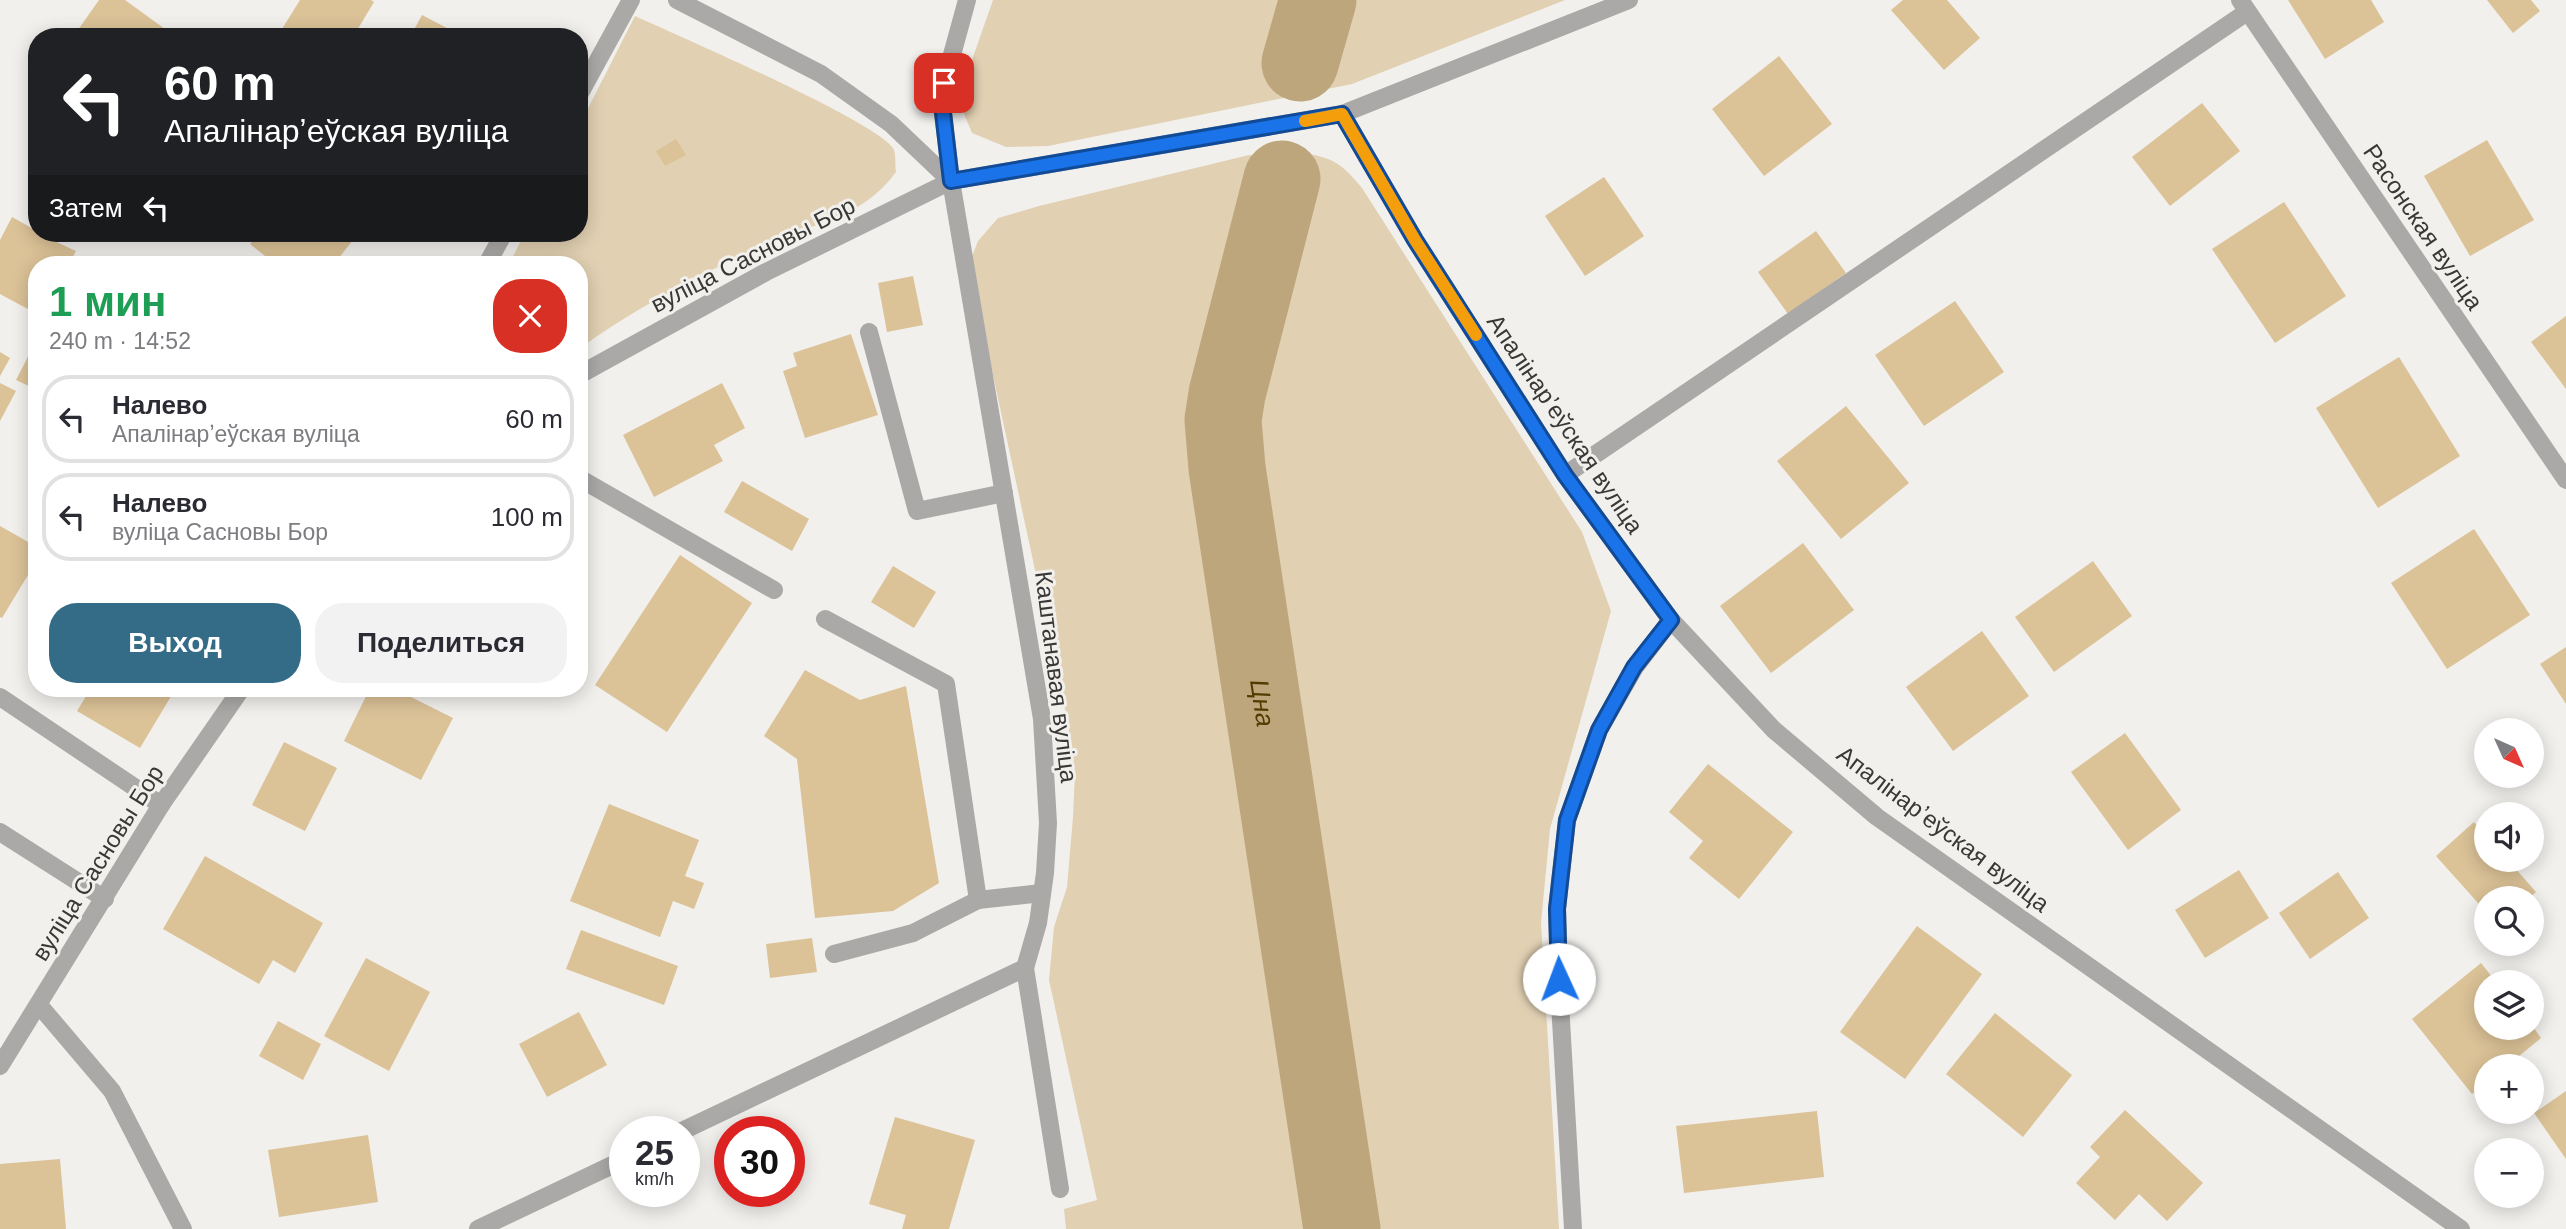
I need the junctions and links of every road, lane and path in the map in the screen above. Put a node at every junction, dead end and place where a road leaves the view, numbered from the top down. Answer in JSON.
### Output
{"nodes":[{"id":1,"x":631,"y":0,"type":"edge"},
{"id":2,"x":677,"y":0,"type":"edge"},
{"id":3,"x":967,"y":0,"type":"edge"},
{"id":4,"x":1629,"y":0,"type":"edge"},
{"id":5,"x":2243,"y":6,"type":"edge"},
{"id":6,"x":588,"y":79,"type":"edge"},
{"id":7,"x":1342,"y":114,"type":"junction"},
{"id":8,"x":951,"y":181,"type":"junction"},
{"id":9,"x":869,"y":332,"type":"dead end"},
{"id":10,"x":588,"y":370,"type":"edge"},
{"id":11,"x":1565,"y":475,"type":"junction"},
{"id":12,"x":2566,"y":480,"type":"edge"},
{"id":13,"x":588,"y":483,"type":"edge"},
{"id":14,"x":1004,"y":493,"type":"junction"},
{"id":15,"x":774,"y":590,"type":"dead end"},
{"id":16,"x":825,"y":619,"type":"dead end"},
{"id":17,"x":1671,"y":620,"type":"junction"},
{"id":18,"x":0,"y":697,"type":"edge"},
{"id":19,"x":236,"y":697,"type":"edge"},
{"id":20,"x":160,"y":805,"type":"junction"},
{"id":21,"x":0,"y":832,"type":"edge"},
{"id":22,"x":1042,"y":893,"type":"junction"},
{"id":23,"x":105,"y":899,"type":"junction"},
{"id":24,"x":978,"y":900,"type":"junction"},
{"id":25,"x":834,"y":954,"type":"dead end"},
{"id":26,"x":1025,"y":968,"type":"junction"},
{"id":27,"x":39,"y":1005,"type":"junction"},
{"id":28,"x":0,"y":1066,"type":"edge"},
{"id":29,"x":700,"y":1122,"type":"edge"},
{"id":30,"x":609,"y":1167,"type":"edge"},
{"id":31,"x":1060,"y":1189,"type":"dead end"},
{"id":32,"x":183,"y":1229,"type":"edge"},
{"id":33,"x":478,"y":1229,"type":"edge"},
{"id":34,"x":1573,"y":1229,"type":"edge"},
{"id":35,"x":2461,"y":1229,"type":"edge"}],
"edges":[{"from":1,"to":6,"type":"street"},
{"from":2,"to":8,"type":"street"},
{"from":3,"to":8,"type":"street"},
{"from":4,"to":7,"type":"street","name":"вуліца Сасновы Бор"},
{"from":5,"to":11,"type":"street"},
{"from":5,"to":12,"type":"street","name":"Расонская вуліца"},
{"from":7,"to":8,"type":"street","name":"вуліца Сасновы Бор"},
{"from":7,"to":11,"type":"street","name":"Апалінарʼеўская вуліца"},
{"from":8,"to":10,"type":"street","name":"вуліца Сасновы Бор"},
{"from":8,"to":14,"type":"street","name":"Каштанавая вуліца"},
{"from":9,"to":14,"type":"street"},
{"from":11,"to":17,"type":"street","name":"Апалінарʼеўская вуліца"},
{"from":13,"to":15,"type":"street"},
{"from":14,"to":22,"type":"street","name":"Каштанавая вуліца"},
{"from":16,"to":24,"type":"street"},
{"from":17,"to":34,"type":"street"},
{"from":17,"to":35,"type":"street","name":"Апалінарʼеўская вуліца"},
{"from":18,"to":20,"type":"street"},
{"from":19,"to":20,"type":"street","name":"вуліца Сасновы Бор"},
{"from":20,"to":23,"type":"street","name":"вуліца Сасновы Бор"},
{"from":21,"to":23,"type":"street"},
{"from":22,"to":24,"type":"street"},
{"from":22,"to":26,"type":"street","name":"Каштанавая вуліца"},
{"from":23,"to":27,"type":"street","name":"вуліца Сасновы Бор"},
{"from":24,"to":25,"type":"street"},
{"from":26,"to":29,"type":"street"},
{"from":26,"to":31,"type":"street"},
{"from":27,"to":28,"type":"street","name":"вуліца Сасновы Бор"},
{"from":27,"to":32,"type":"street"},
{"from":30,"to":33,"type":"street"}]}
